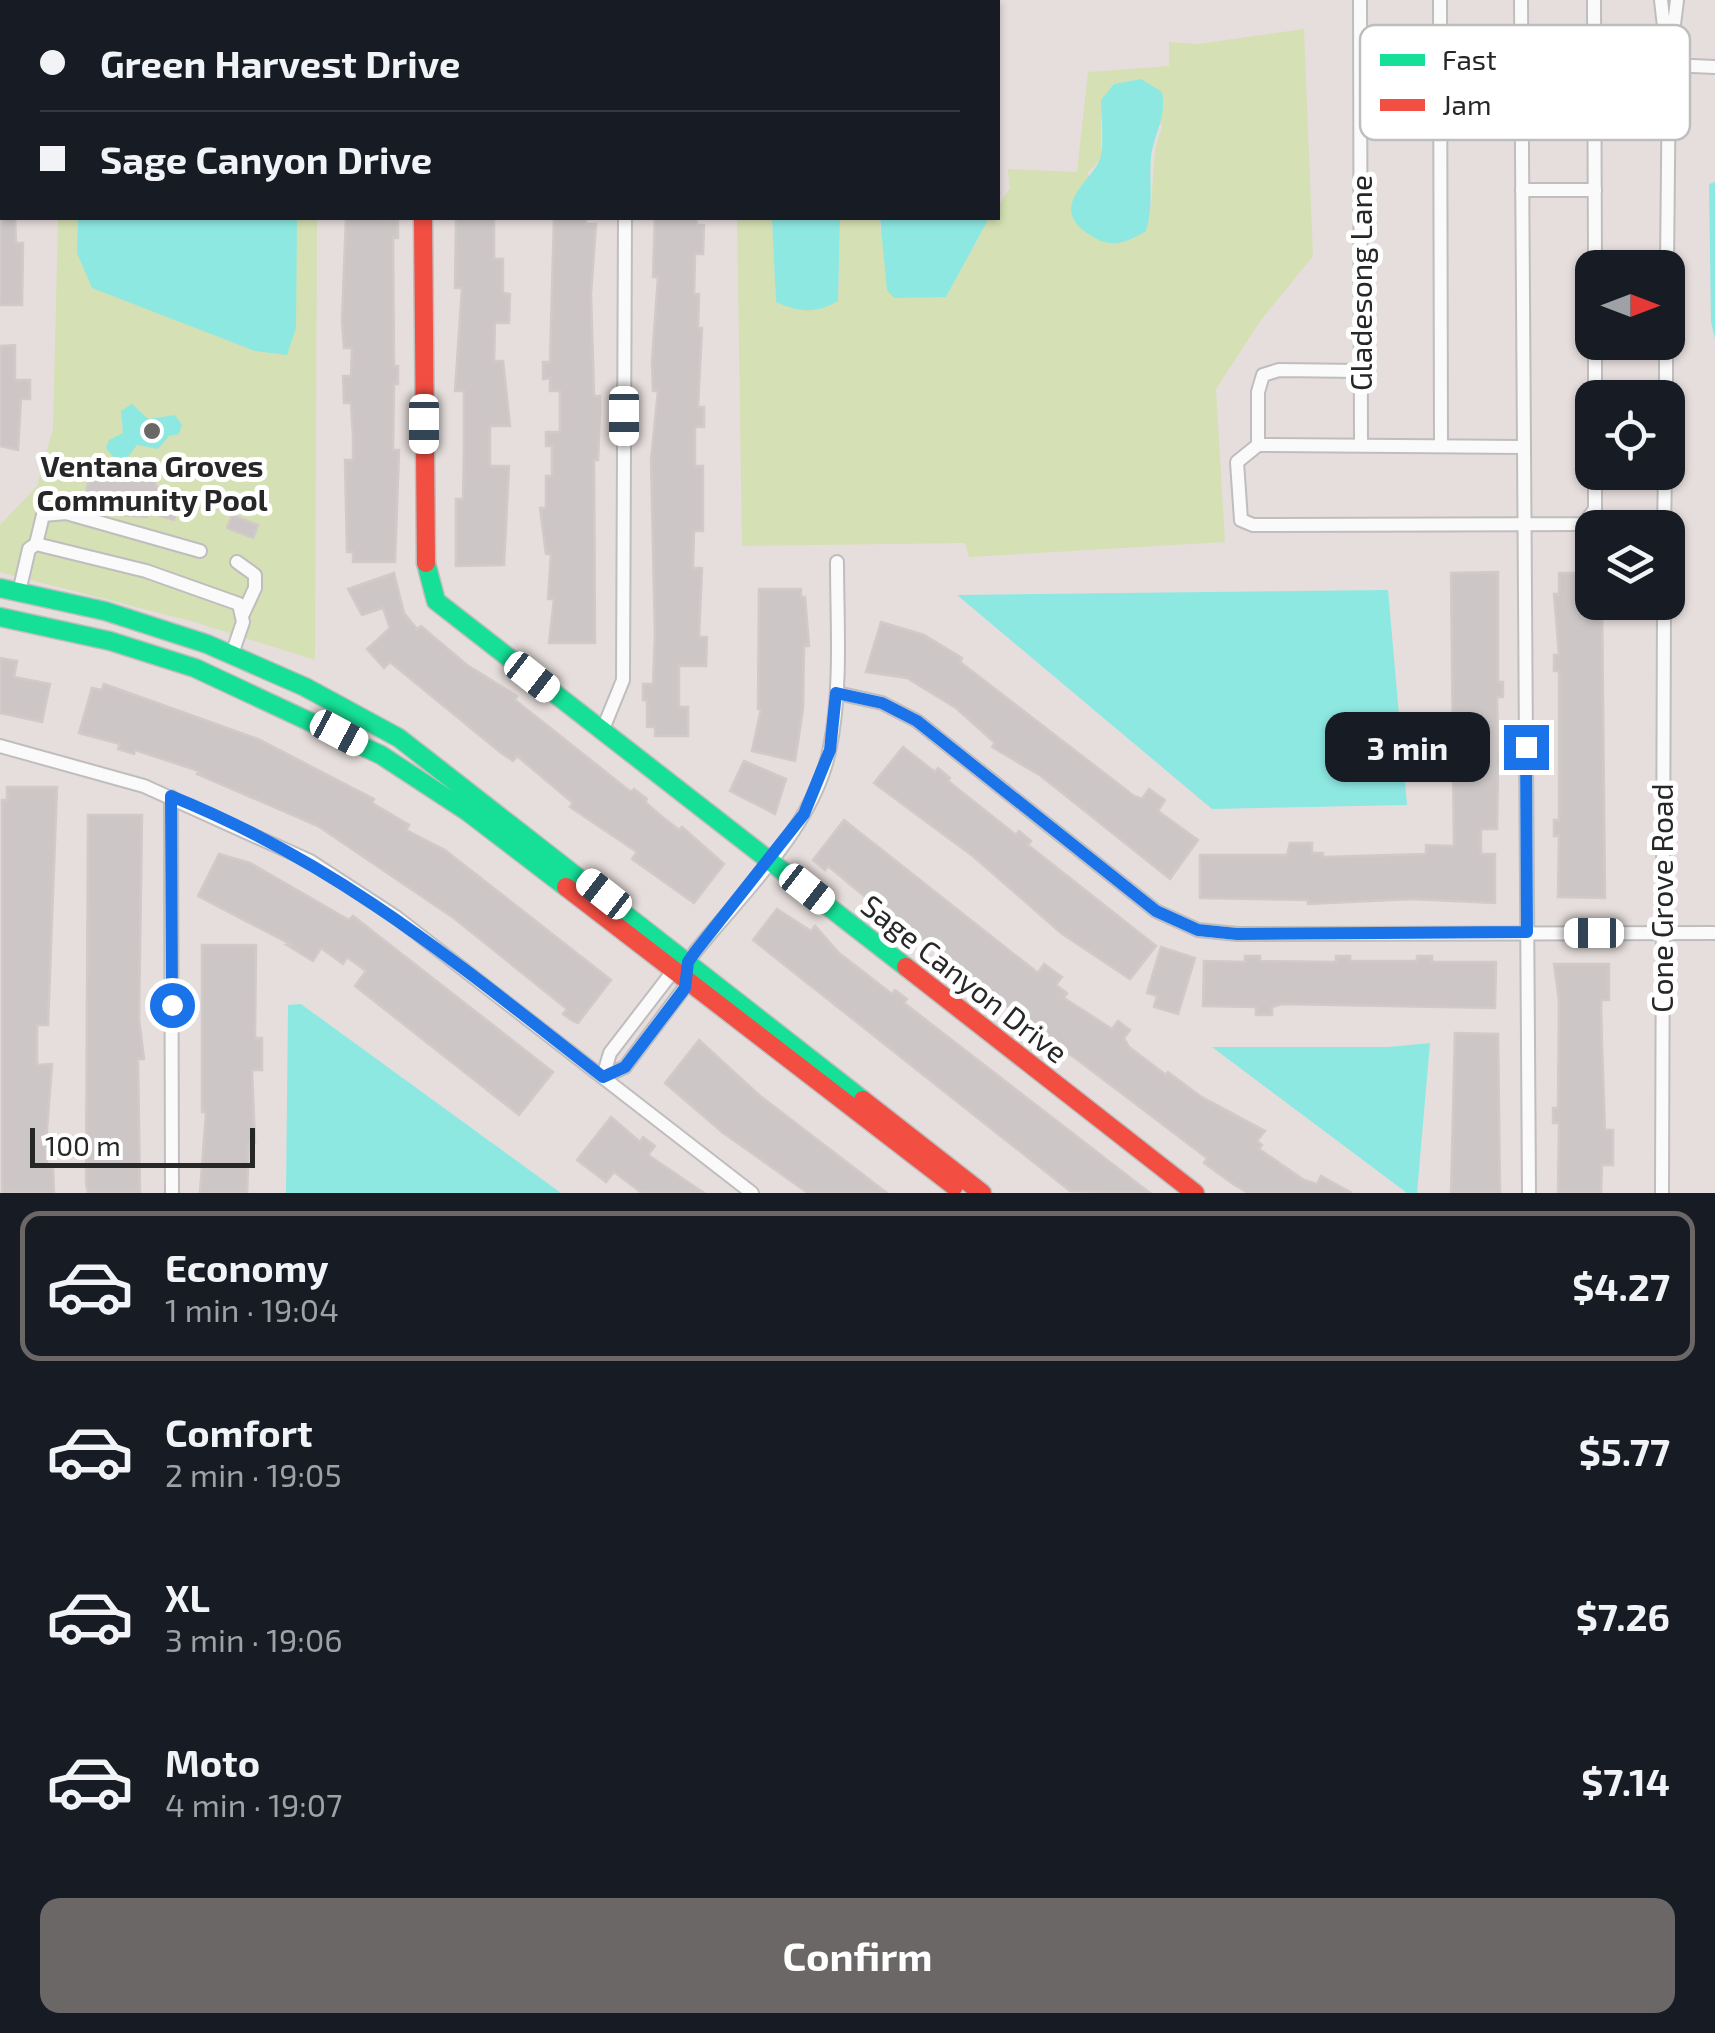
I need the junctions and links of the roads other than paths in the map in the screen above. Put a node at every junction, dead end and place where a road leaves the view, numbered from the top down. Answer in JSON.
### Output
{"nodes":[{"id":1,"x":1360,"y":0,"type":"edge"},
{"id":2,"x":1440,"y":0,"type":"edge"},
{"id":3,"x":1594,"y":0,"type":"edge"},
{"id":4,"x":1661,"y":0,"type":"edge"},
{"id":5,"x":1676,"y":0,"type":"edge"},
{"id":6,"x":1440,"y":25,"type":"edge"},
{"id":7,"x":1594,"y":25,"type":"edge"},
{"id":8,"x":1664,"y":25,"type":"edge"},
{"id":9,"x":1674,"y":25,"type":"edge"},
{"id":10,"x":1690,"y":66,"type":"edge"},
{"id":11,"x":1715,"y":67,"type":"edge"},
{"id":12,"x":1441,"y":140,"type":"edge"},
{"id":13,"x":1522,"y":140,"type":"edge"},
{"id":14,"x":1595,"y":140,"type":"edge"},
{"id":15,"x":1669,"y":140,"type":"edge"},
{"id":16,"x":1522,"y":190,"type":"junction"},
{"id":17,"x":1595,"y":190,"type":"junction"},
{"id":18,"x":423,"y":220,"type":"edge"},
{"id":19,"x":624,"y":220,"type":"edge"},
{"id":20,"x":1595,"y":250,"type":"edge"},
{"id":21,"x":1667,"y":250,"type":"edge"},
{"id":22,"x":1360,"y":371,"type":"junction"},
{"id":23,"x":1361,"y":445,"type":"junction"},
{"id":24,"x":1442,"y":445,"type":"junction"},
{"id":25,"x":1258,"y":446,"type":"junction"},
{"id":26,"x":1524,"y":447,"type":"junction"},
{"id":27,"x":1596,"y":490,"type":"edge"},
{"id":28,"x":1524,"y":525,"type":"junction"},
{"id":29,"x":36,"y":544,"type":"junction"},
{"id":30,"x":200,"y":551,"type":"dead end"},
{"id":31,"x":237,"y":562,"type":"dead end"},
{"id":32,"x":837,"y":562,"type":"dead end"},
{"id":33,"x":0,"y":588,"type":"edge"},
{"id":34,"x":20,"y":592,"type":"junction"},
{"id":35,"x":0,"y":605,"type":"edge"},
{"id":36,"x":244,"y":614,"type":"junction"},
{"id":37,"x":0,"y":617,"type":"edge"},
{"id":38,"x":1664,"y":620,"type":"edge"},
{"id":39,"x":232,"y":654,"type":"junction"},
{"id":40,"x":229,"y":682,"type":"junction"},
{"id":41,"x":836,"y":693,"type":"junction"},
{"id":42,"x":603,"y":729,"type":"junction"},
{"id":43,"x":0,"y":746,"type":"edge"},
{"id":44,"x":171,"y":796,"type":"junction"},
{"id":45,"x":769,"y":860,"type":"junction"},
{"id":46,"x":1527,"y":932,"type":"junction"},
{"id":47,"x":1715,"y":933,"type":"edge"},
{"id":48,"x":1660,"y":934,"type":"junction"},
{"id":49,"x":679,"y":965,"type":"junction"},
{"id":50,"x":688,"y":983,"type":"junction"},
{"id":51,"x":603,"y":1077,"type":"junction"},
{"id":52,"x":746,"y":1191,"type":"edge"},
{"id":53,"x":172,"y":1193,"type":"edge"},
{"id":54,"x":963,"y":1193,"type":"edge"},
{"id":55,"x":982,"y":1193,"type":"edge"},
{"id":56,"x":1194,"y":1193,"type":"edge"},
{"id":57,"x":1529,"y":1193,"type":"edge"},
{"id":58,"x":1662,"y":1193,"type":"edge"}],
"edges":[{"from":1,"to":22,"type":"street","name":"Gladesong Lane"},
{"from":2,"to":6,"type":"street"},
{"from":3,"to":7,"type":"street"},
{"from":4,"to":8,"type":"street"},
{"from":5,"to":9,"type":"street"},
{"from":10,"to":11,"type":"street"},
{"from":12,"to":24,"type":"street"},
{"from":13,"to":16,"type":"street"},
{"from":14,"to":17,"type":"street"},
{"from":15,"to":21,"type":"street"},
{"from":16,"to":17,"type":"street"},
{"from":16,"to":26,"type":"street"},
{"from":17,"to":20,"type":"street"},
{"from":18,"to":42,"type":"street","name":"Sage Canyon Drive"},
{"from":19,"to":42,"type":"street"},
{"from":22,"to":23,"type":"street","name":"Gladesong Lane"},
{"from":22,"to":25,"type":"street"},
{"from":23,"to":24,"type":"street"},
{"from":23,"to":25,"type":"street"},
{"from":24,"to":26,"type":"street"},
{"from":25,"to":28,"type":"street"},
{"from":26,"to":28,"type":"street"},
{"from":27,"to":28,"type":"street"},
{"from":28,"to":46,"type":"street"},
{"from":29,"to":30,"type":"street"},
{"from":29,"to":34,"type":"street"},
{"from":29,"to":36,"type":"street"},
{"from":31,"to":36,"type":"street"},
{"from":32,"to":41,"type":"street"},
{"from":33,"to":34,"type":"street"},
{"from":34,"to":35,"type":"street"},
{"from":34,"to":39,"type":"street"},
{"from":36,"to":39,"type":"street"},
{"from":37,"to":40,"type":"street"},
{"from":38,"to":48,"type":"street","name":"Cone Grove Road"},
{"from":39,"to":40,"type":"street"},
{"from":39,"to":49,"type":"street"},
{"from":40,"to":49,"type":"street"},
{"from":41,"to":45,"type":"street"},
{"from":41,"to":46,"type":"street"},
{"from":42,"to":45,"type":"street","name":"Sage Canyon Drive"},
{"from":43,"to":44,"type":"street"},
{"from":44,"to":51,"type":"street"},
{"from":44,"to":53,"type":"street"},
{"from":45,"to":49,"type":"street"},
{"from":45,"to":56,"type":"street","name":"Sage Canyon Drive"},
{"from":46,"to":48,"type":"street"},
{"from":46,"to":57,"type":"street"},
{"from":47,"to":48,"type":"street"},
{"from":48,"to":58,"type":"street","name":"Cone Grove Road"},
{"from":49,"to":50,"type":"street"},
{"from":49,"to":51,"type":"street"},
{"from":49,"to":55,"type":"street"},
{"from":50,"to":51,"type":"street"},
{"from":50,"to":54,"type":"street"},
{"from":51,"to":52,"type":"street"}]}
